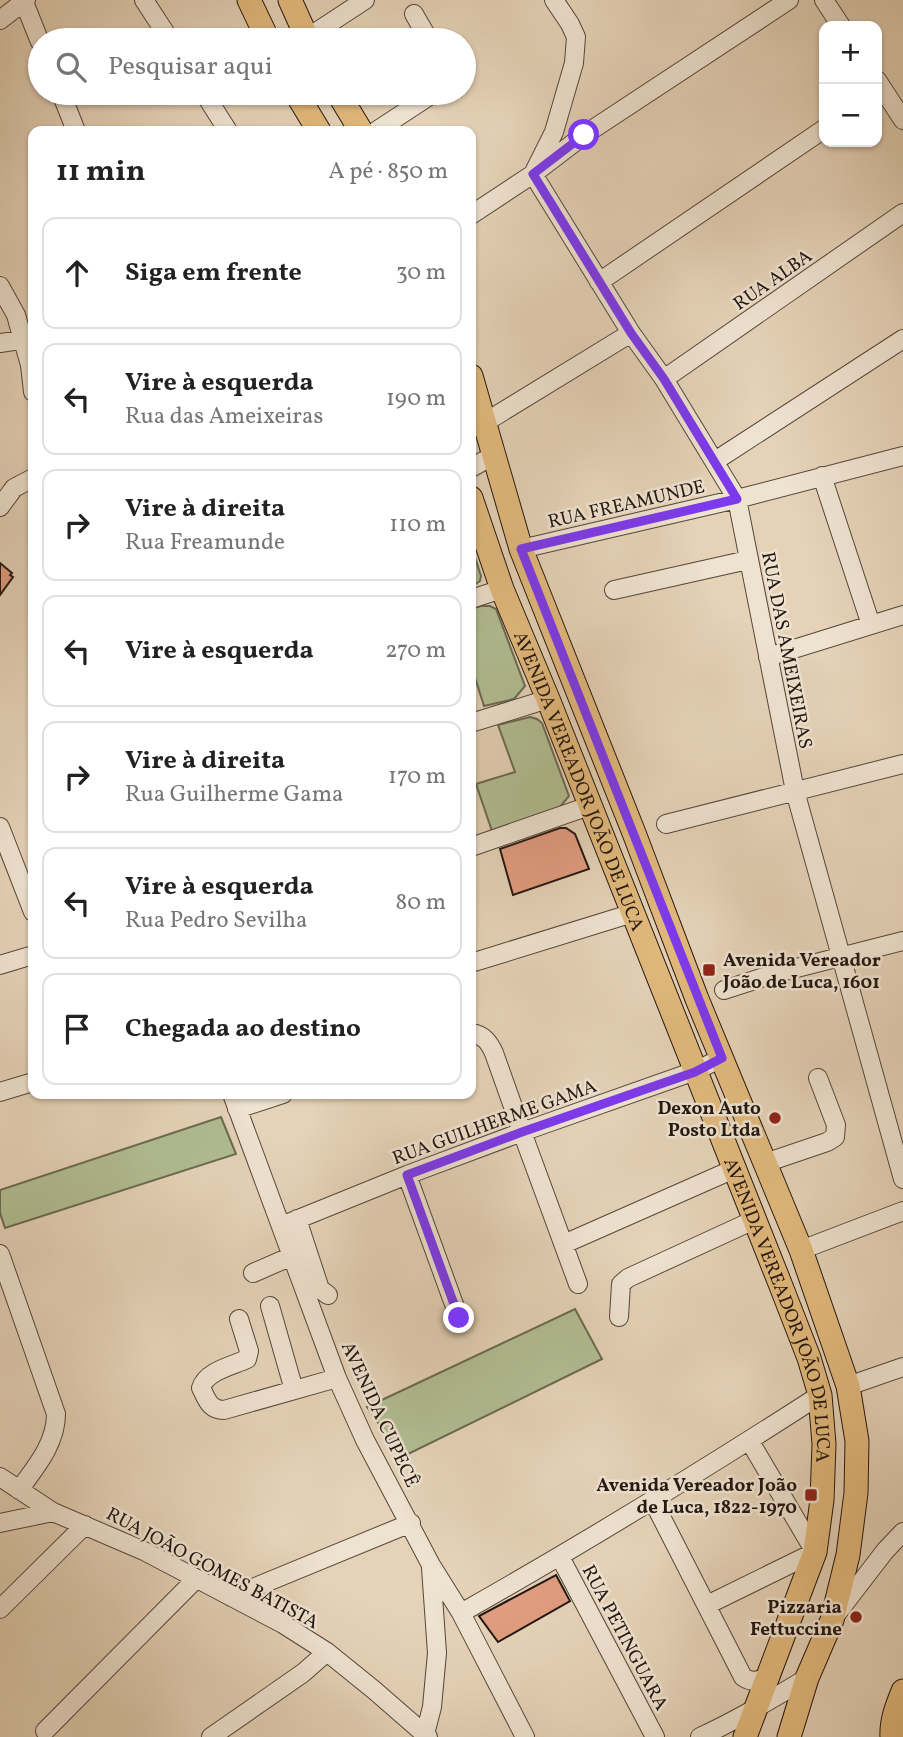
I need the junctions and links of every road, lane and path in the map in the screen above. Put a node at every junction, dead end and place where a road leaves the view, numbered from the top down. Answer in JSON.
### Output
{"nodes":[{"id":1,"x":145,"y":0,"type":"edge"},
{"id":2,"x":250,"y":0,"type":"edge"},
{"id":3,"x":290,"y":0,"type":"edge"},
{"id":4,"x":365,"y":0,"type":"edge"},
{"id":5,"x":554,"y":0,"type":"edge"},
{"id":6,"x":789,"y":0,"type":"edge"},
{"id":7,"x":824,"y":0,"type":"edge"},
{"id":8,"x":25,"y":1,"type":"edge"},
{"id":9,"x":414,"y":15,"type":"dead end"},
{"id":10,"x":0,"y":20,"type":"edge"},
{"id":11,"x":838,"y":21,"type":"edge"},
{"id":12,"x":35,"y":28,"type":"edge"},
{"id":13,"x":162,"y":28,"type":"edge"},
{"id":14,"x":263,"y":28,"type":"edge"},
{"id":15,"x":302,"y":28,"type":"edge"},
{"id":16,"x":323,"y":28,"type":"edge"},
{"id":17,"x":422,"y":28,"type":"edge"},
{"id":18,"x":882,"y":92,"type":"edge"},
{"id":19,"x":66,"y":105,"type":"edge"},
{"id":20,"x":212,"y":105,"type":"edge"},
{"id":21,"x":303,"y":105,"type":"edge"},
{"id":22,"x":345,"y":105,"type":"edge"},
{"id":23,"x":416,"y":105,"type":"edge"},
{"id":24,"x":903,"y":120,"type":"edge"},
{"id":25,"x":74,"y":126,"type":"edge"},
{"id":26,"x":225,"y":126,"type":"edge"},
{"id":27,"x":316,"y":126,"type":"edge"},
{"id":28,"x":358,"y":126,"type":"edge"},
{"id":29,"x":384,"y":126,"type":"edge"},
{"id":30,"x":819,"y":132,"type":"edge"},
{"id":31,"x":533,"y":174,"type":"junction"},
{"id":32,"x":476,"y":212,"type":"edge"},
{"id":33,"x":903,"y":214,"type":"edge"},
{"id":34,"x":599,"y":282,"type":"junction"},
{"id":35,"x":0,"y":286,"type":"edge"},
{"id":36,"x":631,"y":333,"type":"junction"},
{"id":37,"x":28,"y":337,"type":"edge"},
{"id":38,"x":28,"y":339,"type":"edge"},
{"id":39,"x":903,"y":339,"type":"edge"},
{"id":40,"x":0,"y":343,"type":"edge"},
{"id":41,"x":664,"y":379,"type":"junction"},
{"id":42,"x":476,"y":394,"type":"edge"},
{"id":43,"x":484,"y":423,"type":"junction"},
{"id":44,"x":494,"y":455,"type":"junction"},
{"id":45,"x":903,"y":456,"type":"edge"},
{"id":46,"x":715,"y":461,"type":"junction"},
{"id":47,"x":476,"y":465,"type":"edge"},
{"id":48,"x":822,"y":476,"type":"junction"},
{"id":49,"x":28,"y":480,"type":"edge"},
{"id":50,"x":737,"y":499,"type":"junction"},
{"id":51,"x":0,"y":508,"type":"edge"},
{"id":52,"x":476,"y":513,"type":"edge"},
{"id":53,"x":521,"y":549,"type":"junction"},
{"id":54,"x":748,"y":560,"type":"junction"},
{"id":55,"x":502,"y":589,"type":"junction"},
{"id":56,"x":614,"y":590,"type":"dead end"},
{"id":57,"x":476,"y":597,"type":"edge"},
{"id":58,"x":903,"y":615,"type":"edge"},
{"id":59,"x":871,"y":625,"type":"junction"},
{"id":60,"x":768,"y":657,"type":"junction"},
{"id":61,"x":548,"y":699,"type":"junction"},
{"id":62,"x":476,"y":721,"type":"edge"},
{"id":63,"x":903,"y":764,"type":"edge"},
{"id":64,"x":795,"y":791,"type":"junction"},
{"id":65,"x":589,"y":806,"type":"junction"},
{"id":66,"x":666,"y":824,"type":"dead end"},
{"id":67,"x":0,"y":827,"type":"edge"},
{"id":68,"x":476,"y":845,"type":"edge"},
{"id":69,"x":28,"y":899,"type":"edge"},
{"id":70,"x":633,"y":913,"type":"junction"},
{"id":71,"x":903,"y":941,"type":"edge"},
{"id":72,"x":28,"y":957,"type":"edge"},
{"id":73,"x":841,"y":957,"type":"junction"},
{"id":74,"x":476,"y":961,"type":"edge"},
{"id":75,"x":0,"y":965,"type":"edge"},
{"id":76,"x":724,"y":990,"type":"dead end"},
{"id":77,"x":476,"y":1034,"type":"edge"},
{"id":78,"x":722,"y":1058,"type":"junction"},
{"id":79,"x":695,"y":1072,"type":"junction"},
{"id":80,"x":818,"y":1078,"type":"dead end"},
{"id":81,"x":28,"y":1084,"type":"edge"},
{"id":82,"x":0,"y":1092,"type":"edge"},
{"id":83,"x":235,"y":1101,"type":"edge"},
{"id":84,"x":522,"y":1132,"type":"junction"},
{"id":85,"x":765,"y":1163,"type":"junction"},
{"id":86,"x":734,"y":1169,"type":"junction"},
{"id":87,"x":407,"y":1175,"type":"junction"},
{"id":88,"x":903,"y":1179,"type":"edge"},
{"id":89,"x":903,"y":1211,"type":"edge"},
{"id":90,"x":754,"y":1220,"type":"junction"},
{"id":91,"x":289,"y":1222,"type":"junction"},
{"id":92,"x":564,"y":1244,"type":"junction"},
{"id":93,"x":801,"y":1250,"type":"junction"},
{"id":94,"x":0,"y":1254,"type":"edge"},
{"id":95,"x":292,"y":1256,"type":"junction"},
{"id":96,"x":253,"y":1273,"type":"dead end"},
{"id":97,"x":578,"y":1284,"type":"dead end"},
{"id":98,"x":328,"y":1295,"type":"dead end"},
{"id":99,"x":270,"y":1307,"type":"dead end"},
{"id":100,"x":619,"y":1317,"type":"dead end"},
{"id":101,"x":459,"y":1318,"type":"dead end"},
{"id":102,"x":239,"y":1319,"type":"dead end"},
{"id":103,"x":903,"y":1367,"type":"edge"},
{"id":104,"x":337,"y":1378,"type":"junction"},
{"id":105,"x":848,"y":1386,"type":"junction"},
{"id":106,"x":294,"y":1390,"type":"junction"},
{"id":107,"x":820,"y":1395,"type":"junction"},
{"id":108,"x":749,"y":1440,"type":"junction"},
{"id":109,"x":0,"y":1477,"type":"edge"},
{"id":110,"x":19,"y":1490,"type":"junction"},
{"id":111,"x":653,"y":1501,"type":"junction"},
{"id":112,"x":53,"y":1512,"type":"junction"},
{"id":113,"x":0,"y":1523,"type":"edge"},
{"id":114,"x":411,"y":1523,"type":"junction"},
{"id":115,"x":85,"y":1525,"type":"junction"},
{"id":116,"x":903,"y":1532,"type":"edge"},
{"id":117,"x":903,"y":1549,"type":"edge"},
{"id":118,"x":560,"y":1557,"type":"junction"},
{"id":119,"x":881,"y":1557,"type":"junction"},
{"id":120,"x":813,"y":1559,"type":"junction"},
{"id":121,"x":431,"y":1565,"type":"junction"},
{"id":122,"x":855,"y":1575,"type":"junction"},
{"id":123,"x":197,"y":1578,"type":"junction"},
{"id":124,"x":231,"y":1597,"type":"junction"},
{"id":125,"x":707,"y":1605,"type":"junction"},
{"id":126,"x":0,"y":1609,"type":"edge"},
{"id":127,"x":461,"y":1613,"type":"junction"},
{"id":128,"x":327,"y":1652,"type":"junction"},
{"id":129,"x":768,"y":1676,"type":"junction"},
{"id":130,"x":807,"y":1678,"type":"junction"},
{"id":131,"x":903,"y":1691,"type":"edge"},
{"id":132,"x":756,"y":1707,"type":"junction"},
{"id":133,"x":45,"y":1731,"type":"dead end"},
{"id":134,"x":425,"y":1736,"type":"edge"},
{"id":135,"x":211,"y":1737,"type":"edge"},
{"id":136,"x":525,"y":1737,"type":"edge"},
{"id":137,"x":655,"y":1737,"type":"edge"},
{"id":138,"x":700,"y":1737,"type":"edge"},
{"id":139,"x":745,"y":1737,"type":"edge"},
{"id":140,"x":789,"y":1737,"type":"edge"},
{"id":141,"x":892,"y":1737,"type":"edge"}],
"edges":[{"from":1,"to":13,"type":"street"},
{"from":2,"to":14,"type":"main road"},
{"from":3,"to":15,"type":"main road"},
{"from":4,"to":16,"type":"street"},
{"from":5,"to":31,"type":"street"},
{"from":6,"to":31,"type":"street"},
{"from":7,"to":11,"type":"street"},
{"from":8,"to":10,"type":"street"},
{"from":8,"to":12,"type":"street"},
{"from":9,"to":17,"type":"street"},
{"from":18,"to":24,"type":"street"},
{"from":19,"to":25,"type":"street"},
{"from":20,"to":26,"type":"street"},
{"from":21,"to":27,"type":"main road"},
{"from":22,"to":28,"type":"main road"},
{"from":23,"to":29,"type":"street"},
{"from":30,"to":34,"type":"street"},
{"from":31,"to":32,"type":"street"},
{"from":31,"to":34,"type":"street","name":"RUA DAS AMEIXEIRAS"},
{"from":33,"to":41,"type":"street","name":"RUA ALBA"},
{"from":34,"to":36,"type":"street","name":"RUA DAS AMEIXEIRAS"},
{"from":35,"to":37,"type":"street"},
{"from":36,"to":41,"type":"street","name":"RUA DAS AMEIXEIRAS"},
{"from":36,"to":43,"type":"street"},
{"from":38,"to":40,"type":"street"},
{"from":39,"to":46,"type":"street"},
{"from":41,"to":46,"type":"street","name":"RUA DAS AMEIXEIRAS"},
{"from":42,"to":43,"type":"main road","name":"AVENIDA VEREADOR JOÃO DE LUCA"},
{"from":43,"to":44,"type":"main road","name":"AVENIDA VEREADOR JOÃO DE LUCA"},
{"from":44,"to":47,"type":"street"},
{"from":44,"to":53,"type":"main road","name":"AVENIDA VEREADOR JOÃO DE LUCA"},
{"from":45,"to":48,"type":"street","name":"RUA FREAMUNDE"},
{"from":46,"to":50,"type":"street","name":"RUA DAS AMEIXEIRAS"},
{"from":48,"to":50,"type":"street","name":"RUA FREAMUNDE"},
{"from":48,"to":59,"type":"street"},
{"from":49,"to":51,"type":"street"},
{"from":50,"to":53,"type":"street","name":"RUA FREAMUNDE"},
{"from":50,"to":54,"type":"street","name":"RUA DAS AMEIXEIRAS"},
{"from":52,"to":55,"type":"main road","name":"AVENIDA VEREADOR JOÃO DE LUCA"},
{"from":53,"to":78,"type":"main road","name":"AVENIDA VEREADOR JOÃO DE LUCA"},
{"from":54,"to":56,"type":"street"},
{"from":54,"to":60,"type":"street","name":"RUA DAS AMEIXEIRAS"},
{"from":55,"to":57,"type":"street"},
{"from":55,"to":61,"type":"main road","name":"AVENIDA VEREADOR JOÃO DE LUCA"},
{"from":58,"to":59,"type":"street"},
{"from":59,"to":60,"type":"street"},
{"from":60,"to":64,"type":"street","name":"RUA DAS AMEIXEIRAS"},
{"from":61,"to":62,"type":"street"},
{"from":61,"to":65,"type":"main road","name":"AVENIDA VEREADOR JOÃO DE LUCA"},
{"from":63,"to":64,"type":"street"},
{"from":64,"to":66,"type":"street"},
{"from":64,"to":73,"type":"street","name":"RUA DAS AMEIXEIRAS"},
{"from":65,"to":68,"type":"street"},
{"from":65,"to":70,"type":"main road","name":"AVENIDA VEREADOR JOÃO DE LUCA"},
{"from":67,"to":69,"type":"street"},
{"from":70,"to":74,"type":"street"},
{"from":70,"to":79,"type":"main road","name":"AVENIDA VEREADOR JOÃO DE LUCA"},
{"from":71,"to":73,"type":"street"},
{"from":72,"to":75,"type":"street"},
{"from":73,"to":76,"type":"street"},
{"from":73,"to":88,"type":"street","name":"RUA DAS AMEIXEIRAS"},
{"from":77,"to":84,"type":"street"},
{"from":78,"to":79,"type":"street","name":"RUA GUILHERME GAMA"},
{"from":78,"to":85,"type":"main road","name":"AVENIDA VEREADOR JOÃO DE LUCA"},
{"from":79,"to":84,"type":"street","name":"RUA GUILHERME GAMA"},
{"from":79,"to":86,"type":"main road","name":"AVENIDA VEREADOR JOÃO DE LUCA"},
{"from":80,"to":85,"type":"street"},
{"from":81,"to":82,"type":"street"},
{"from":83,"to":91,"type":"street","name":"AVENIDA CUPECÊ"},
{"from":84,"to":87,"type":"street","name":"RUA GUILHERME GAMA"},
{"from":84,"to":92,"type":"street"},
{"from":85,"to":93,"type":"main road","name":"AVENIDA VEREADOR JOÃO DE LUCA"},
{"from":86,"to":90,"type":"main road","name":"AVENIDA VEREADOR JOÃO DE LUCA"},
{"from":86,"to":92,"type":"street"},
{"from":87,"to":91,"type":"street","name":"RUA GUILHERME GAMA"},
{"from":87,"to":101,"type":"street"},
{"from":89,"to":93,"type":"street"},
{"from":90,"to":100,"type":"street"},
{"from":90,"to":107,"type":"main road","name":"AVENIDA VEREADOR JOÃO DE LUCA"},
{"from":91,"to":95,"type":"street","name":"AVENIDA CUPECÊ"},
{"from":91,"to":98,"type":"street"},
{"from":92,"to":97,"type":"street"},
{"from":93,"to":105,"type":"main road","name":"AVENIDA VEREADOR JOÃO DE LUCA"},
{"from":94,"to":110,"type":"street"},
{"from":95,"to":96,"type":"street"},
{"from":95,"to":104,"type":"street","name":"AVENIDA CUPECÊ"},
{"from":99,"to":106,"type":"street"},
{"from":102,"to":106,"type":"street"},
{"from":103,"to":105,"type":"street"},
{"from":104,"to":106,"type":"street"},
{"from":104,"to":114,"type":"street","name":"AVENIDA CUPECÊ"},
{"from":105,"to":122,"type":"main road","name":"AVENIDA VEREADOR JOÃO DE LUCA"},
{"from":107,"to":108,"type":"street"},
{"from":107,"to":120,"type":"main road","name":"AVENIDA VEREADOR JOÃO DE LUCA"},
{"from":108,"to":111,"type":"street"},
{"from":108,"to":120,"type":"street"},
{"from":109,"to":110,"type":"street","name":"RUA JOÃO GOMES BATISTA"},
{"from":110,"to":112,"type":"street","name":"RUA JOÃO GOMES BATISTA"},
{"from":111,"to":118,"type":"street"},
{"from":111,"to":125,"type":"street"},
{"from":112,"to":113,"type":"street"},
{"from":112,"to":115,"type":"street","name":"RUA JOÃO GOMES BATISTA"},
{"from":114,"to":121,"type":"street","name":"AVENIDA CUPECÊ"},
{"from":114,"to":124,"type":"street"},
{"from":115,"to":123,"type":"street","name":"RUA JOÃO GOMES BATISTA"},
{"from":115,"to":126,"type":"street"},
{"from":116,"to":119,"type":"street"},
{"from":117,"to":119,"type":"street"},
{"from":118,"to":127,"type":"street"},
{"from":118,"to":137,"type":"street","name":"RUA PETINGUARA"},
{"from":119,"to":122,"type":"street"},
{"from":120,"to":125,"type":"street"},
{"from":120,"to":129,"type":"main road","name":"AVENIDA VEREADOR JOÃO DE LUCA"},
{"from":121,"to":127,"type":"street","name":"AVENIDA CUPECÊ"},
{"from":121,"to":134,"type":"street"},
{"from":122,"to":130,"type":"main road","name":"AVENIDA VEREADOR JOÃO DE LUCA"},
{"from":123,"to":124,"type":"street","name":"RUA JOÃO GOMES BATISTA"},
{"from":123,"to":133,"type":"street"},
{"from":124,"to":128,"type":"street","name":"RUA JOÃO GOMES BATISTA"},
{"from":125,"to":129,"type":"street"},
{"from":127,"to":136,"type":"street","name":"AVENIDA CUPECÊ"},
{"from":128,"to":134,"type":"street","name":"RUA JOÃO GOMES BATISTA"},
{"from":128,"to":135,"type":"street"},
{"from":129,"to":132,"type":"main road","name":"AVENIDA VEREADOR JOÃO DE LUCA"},
{"from":130,"to":132,"type":"street"},
{"from":130,"to":140,"type":"main road","name":"AVENIDA VEREADOR JOÃO DE LUCA"},
{"from":131,"to":141,"type":"main road"},
{"from":132,"to":138,"type":"street"},
{"from":132,"to":139,"type":"main road","name":"AVENIDA VEREADOR JOÃO DE LUCA"}]}
